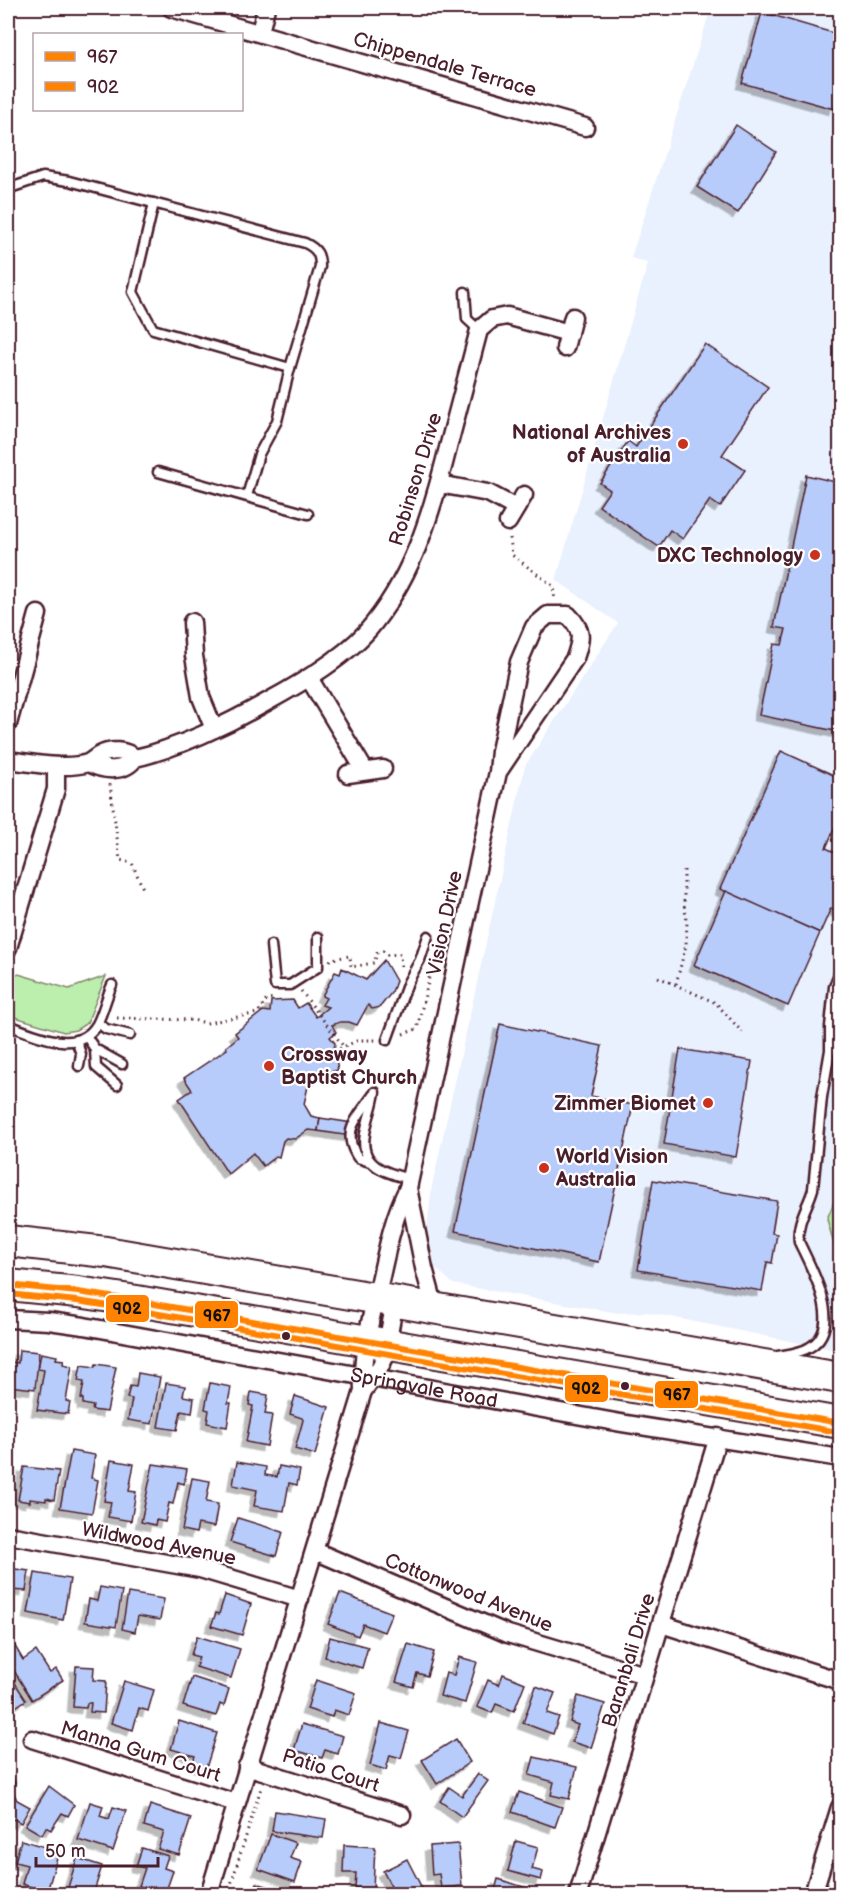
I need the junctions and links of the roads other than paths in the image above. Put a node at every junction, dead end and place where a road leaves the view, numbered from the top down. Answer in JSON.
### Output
{"nodes":[{"id":1,"x":171,"y":8,"type":"edge"},
{"id":2,"x":266,"y":8,"type":"edge"},
{"id":3,"x":260,"y":32,"type":"junction"},
{"id":4,"x":585,"y":127,"type":"dead end"},
{"id":5,"x":8,"y":191,"type":"edge"},
{"id":6,"x":154,"y":203,"type":"junction"},
{"id":7,"x":465,"y":292,"type":"dead end"},
{"id":8,"x":485,"y":324,"type":"junction"},
{"id":9,"x":569,"y":332,"type":"dead end"},
{"id":10,"x":290,"y":368,"type":"junction"},
{"id":11,"x":158,"y":472,"type":"dead end"},
{"id":12,"x":439,"y":484,"type":"junction"},
{"id":13,"x":246,"y":496,"type":"junction"},
{"id":14,"x":516,"y":508,"type":"road end"},
{"id":15,"x":308,"y":514,"type":"dead end"},
{"id":16,"x":38,"y":614,"type":"dead end"},
{"id":17,"x":192,"y":622,"type":"dead end"},
{"id":18,"x":309,"y":678,"type":"junction"},
{"id":19,"x":8,"y":724,"type":"edge"},
{"id":20,"x":214,"y":729,"type":"junction"},
{"id":21,"x":8,"y":760,"type":"edge"},
{"id":22,"x":56,"y":765,"type":"junction"},
{"id":23,"x":383,"y":769,"type":"dead end"},
{"id":24,"x":498,"y":772,"type":"junction"},
{"id":25,"x":428,"y":936,"type":"dead end"},
{"id":26,"x":318,"y":937,"type":"dead end"},
{"id":27,"x":271,"y":945,"type":"dead end"},
{"id":28,"x":8,"y":948,"type":"edge"},
{"id":29,"x":840,"y":971,"type":"edge"},
{"id":30,"x":112,"y":985,"type":"dead end"},
{"id":31,"x":98,"y":1023,"type":"junction"},
{"id":32,"x":8,"y":1025,"type":"edge"},
{"id":33,"x":130,"y":1035,"type":"dead end"},
{"id":34,"x":86,"y":1036,"type":"junction"},
{"id":35,"x":76,"y":1040,"type":"junction"},
{"id":36,"x":387,"y":1040,"type":"dead end"},
{"id":37,"x":95,"y":1049,"type":"junction"},
{"id":38,"x":122,"y":1064,"type":"dead end"},
{"id":39,"x":80,"y":1066,"type":"dead end"},
{"id":40,"x":117,"y":1084,"type":"dead end"},
{"id":41,"x":370,"y":1162,"type":"junction"},
{"id":42,"x":409,"y":1183,"type":"junction"},
{"id":43,"x":8,"y":1241,"type":"edge"},
{"id":44,"x":8,"y":1285,"type":"edge"},
{"id":45,"x":385,"y":1299,"type":"junction"},
{"id":46,"x":435,"y":1308,"type":"junction"},
{"id":47,"x":8,"y":1319,"type":"edge"},
{"id":48,"x":377,"y":1343,"type":"junction"},
{"id":49,"x":749,"y":1362,"type":"junction"},
{"id":50,"x":840,"y":1378,"type":"edge"},
{"id":51,"x":366,"y":1382,"type":"junction"},
{"id":52,"x":840,"y":1423,"type":"edge"},
{"id":53,"x":718,"y":1437,"type":"junction"},
{"id":54,"x":840,"y":1458,"type":"edge"},
{"id":55,"x":8,"y":1534,"type":"edge"},
{"id":56,"x":315,"y":1551,"type":"junction"},
{"id":57,"x":300,"y":1599,"type":"junction"},
{"id":58,"x":661,"y":1624,"type":"junction"},
{"id":59,"x":645,"y":1675,"type":"junction"},
{"id":60,"x":840,"y":1680,"type":"edge"},
{"id":61,"x":32,"y":1739,"type":"dead end"},
{"id":62,"x":247,"y":1766,"type":"junction"},
{"id":63,"x":236,"y":1803,"type":"junction"},
{"id":64,"x":840,"y":1807,"type":"edge"},
{"id":65,"x":402,"y":1815,"type":"dead end"},
{"id":66,"x":209,"y":1894,"type":"edge"},
{"id":67,"x":578,"y":1894,"type":"edge"},
{"id":68,"x":813,"y":1894,"type":"edge"}],
"edges":[{"from":1,"to":3,"type":"street","name":"Chippendale Terrace"},
{"from":2,"to":3,"type":"street"},
{"from":3,"to":4,"type":"street","name":"Chippendale Terrace"},
{"from":5,"to":6,"type":"lane"},
{"from":6,"to":10,"type":"lane"},
{"from":6,"to":10,"type":"lane"},
{"from":7,"to":8,"type":"lane"},
{"from":8,"to":9,"type":"street"},
{"from":8,"to":12,"type":"street","name":"Robinson Drive"},
{"from":10,"to":13,"type":"lane"},
{"from":11,"to":13,"type":"lane"},
{"from":12,"to":14,"type":"street"},
{"from":12,"to":18,"type":"street","name":"Robinson Drive"},
{"from":13,"to":15,"type":"lane"},
{"from":16,"to":19,"type":"street"},
{"from":17,"to":20,"type":"street"},
{"from":18,"to":20,"type":"street","name":"Robinson Drive"},
{"from":18,"to":23,"type":"street"},
{"from":20,"to":22,"type":"street","name":"Robinson Drive"},
{"from":21,"to":22,"type":"street","name":"Robinson Drive"},
{"from":22,"to":28,"type":"street"},
{"from":24,"to":24,"type":"street","name":"Vision Drive"},
{"from":24,"to":42,"type":"street","name":"Vision Drive"},
{"from":25,"to":36,"type":"lane"},
{"from":26,"to":27,"type":"lane"},
{"from":29,"to":49,"type":"lane"},
{"from":30,"to":31,"type":"lane"},
{"from":31,"to":33,"type":"lane"},
{"from":31,"to":34,"type":"lane"},
{"from":32,"to":35,"type":"lane"},
{"from":34,"to":35,"type":"lane"},
{"from":34,"to":37,"type":"lane"},
{"from":35,"to":39,"type":"lane"},
{"from":37,"to":38,"type":"lane"},
{"from":37,"to":40,"type":"lane"},
{"from":41,"to":41,"type":"lane"},
{"from":41,"to":42,"type":"lane"},
{"from":42,"to":45,"type":"street","name":"Vision Drive"},
{"from":42,"to":46,"type":"street","name":"Vision Drive"},
{"from":43,"to":45,"type":"highway"},
{"from":44,"to":48,"type":"highway","name":"Springvale Road"},
{"from":45,"to":46,"type":"highway"},
{"from":45,"to":48,"type":"street","name":"Vision Drive"},
{"from":46,"to":49,"type":"highway"},
{"from":47,"to":51,"type":"street","name":"Springvale Road"},
{"from":48,"to":51,"type":"street","name":"Vision Drive"},
{"from":48,"to":52,"type":"highway","name":"Springvale Road"},
{"from":49,"to":50,"type":"highway"},
{"from":51,"to":53,"type":"street","name":"Springvale Road"},
{"from":51,"to":56,"type":"street","name":"Vision Drive"},
{"from":53,"to":54,"type":"street","name":"Springvale Road"},
{"from":53,"to":58,"type":"street","name":"Baranbali Drive"},
{"from":55,"to":57,"type":"street","name":"Wildwood Avenue"},
{"from":56,"to":57,"type":"street","name":"Vision Drive"},
{"from":56,"to":59,"type":"street","name":"Cottonwood Avenue"},
{"from":57,"to":62,"type":"street","name":"Vision Drive"},
{"from":58,"to":59,"type":"street","name":"Baranbali Drive"},
{"from":58,"to":60,"type":"street"},
{"from":59,"to":67,"type":"street","name":"Baranbali Drive"},
{"from":61,"to":63,"type":"street","name":"Manna Gum Court"},
{"from":62,"to":63,"type":"street","name":"Vision Drive"},
{"from":62,"to":65,"type":"street","name":"Patio Court"},
{"from":63,"to":66,"type":"street","name":"Vision Drive"},
{"from":64,"to":68,"type":"street"}]}
